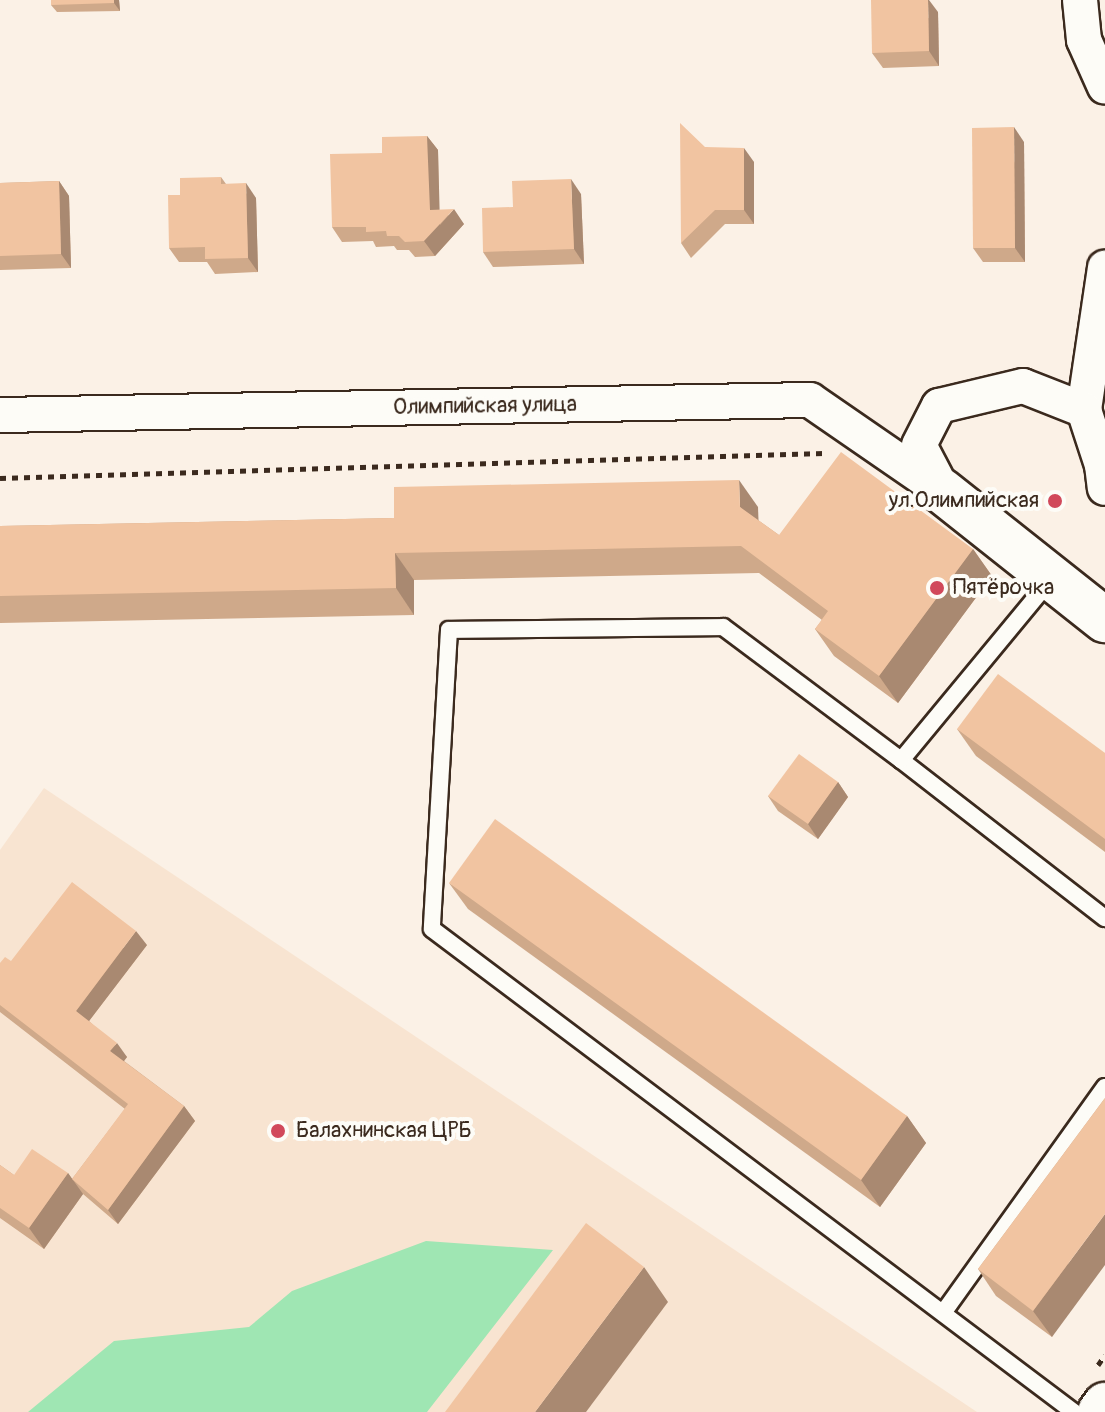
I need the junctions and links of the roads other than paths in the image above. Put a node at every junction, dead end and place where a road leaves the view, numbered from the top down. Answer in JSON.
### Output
{"nodes":[{"id":1,"x":1080,"y":0,"type":"edge"},
{"id":2,"x":1105,"y":87,"type":"edge"},
{"id":3,"x":1105,"y":268,"type":"edge"},
{"id":4,"x":1084,"y":410,"type":"junction"},
{"id":5,"x":0,"y":415,"type":"edge"},
{"id":6,"x":1105,"y":488,"type":"edge"},
{"id":7,"x":942,"y":491,"type":"junction"},
{"id":8,"x":1052,"y":578,"type":"junction"},
{"id":9,"x":1105,"y":620,"type":"edge"},
{"id":10,"x":901,"y":760,"type":"junction"},
{"id":11,"x":1105,"y":918,"type":"edge"},
{"id":12,"x":1105,"y":1087,"type":"edge"},
{"id":13,"x":943,"y":1313,"type":"junction"},
{"id":14,"x":1105,"y":1405,"type":"edge"},
{"id":15,"x":1074,"y":1412,"type":"edge"},
{"id":16,"x":1100,"y":1412,"type":"edge"}],
"edges":[{"from":1,"to":2,"type":"street"},
{"from":3,"to":4,"type":"street"},
{"from":4,"to":6,"type":"street"},
{"from":4,"to":7,"type":"street","name":"Олимпийская улица"},
{"from":5,"to":7,"type":"street","name":"Олимпийская улица"},
{"from":7,"to":8,"type":"street","name":"Олимпийская улица"},
{"from":8,"to":9,"type":"street","name":"Олимпийская улица"},
{"from":8,"to":10,"type":"lane"},
{"from":10,"to":11,"type":"lane"},
{"from":10,"to":13,"type":"lane"},
{"from":12,"to":13,"type":"lane"},
{"from":13,"to":15,"type":"lane"},
{"from":14,"to":16,"type":"street"}]}
